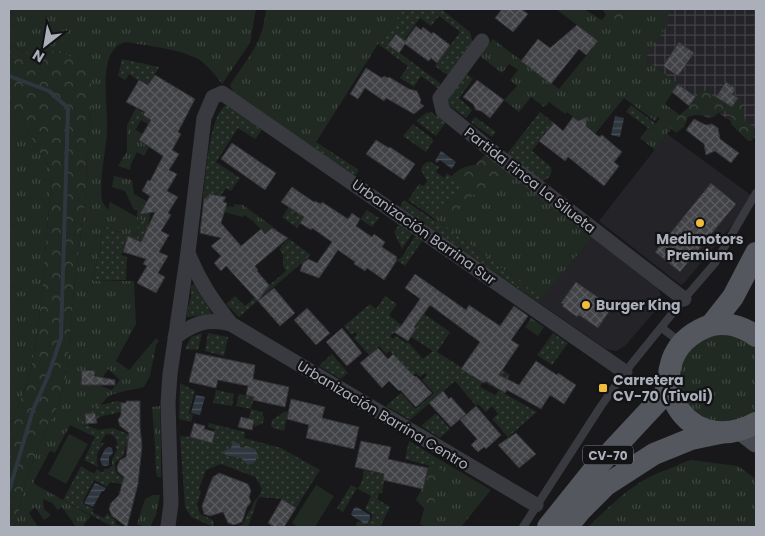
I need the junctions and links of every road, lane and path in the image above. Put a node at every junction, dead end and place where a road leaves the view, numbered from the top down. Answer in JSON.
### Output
{"nodes":[{"id":1,"x":482,"y":41,"type":"dead end"},
{"id":2,"x":222,"y":92,"type":"joint"},
{"id":3,"x":756,"y":193,"type":"edge"},
{"id":4,"x":188,"y":252,"type":"junction"},
{"id":5,"x":756,"y":253,"type":"edge"},
{"id":6,"x":684,"y":299,"type":"junction"},
{"id":7,"x":231,"y":324,"type":"junction"},
{"id":8,"x":711,"y":325,"type":"junction"},
{"id":9,"x":662,"y":328,"type":"junction"},
{"id":10,"x":756,"y":336,"type":"edge"},
{"id":11,"x":175,"y":337,"type":"junction"},
{"id":12,"x":681,"y":344,"type":"junction"},
{"id":13,"x":626,"y":372,"type":"junction"},
{"id":14,"x":669,"y":385,"type":"junction"},
{"id":15,"x":744,"y":432,"type":"edge"},
{"id":16,"x":536,"y":505,"type":"junction"},
{"id":17,"x":167,"y":527,"type":"edge"},
{"id":18,"x":523,"y":527,"type":"edge"},
{"id":19,"x":548,"y":527,"type":"edge"},
{"id":20,"x":567,"y":527,"type":"edge"}],
"edges":[{"from":1,"to":6,"type":"street","name":"Partida Finca La Silueta"},
{"from":2,"to":4,"type":"street","name":"Urbanización Barrina Centro"},
{"from":2,"to":13,"type":"street","name":"Urbanización Barrina Sur"},
{"from":3,"to":6,"type":"lane"},
{"from":4,"to":7,"type":"street","name":"Urbanización Barrina Centro"},
{"from":4,"to":11,"type":"street","name":"Urbanización Barrina Centro"},
{"from":5,"to":8,"type":"main road","number":"CV-70"},
{"from":6,"to":9,"type":"lane"},
{"from":7,"to":11,"type":"street","name":"Urbanización Barrina Centro"},
{"from":7,"to":16,"type":"street","name":"Urbanización Barrina Centro"},
{"from":8,"to":10,"type":"main road"},
{"from":8,"to":12,"type":"main road","number":"CV-70"},
{"from":9,"to":12,"type":"lane"},
{"from":9,"to":13,"type":"lane"},
{"from":11,"to":17,"type":"street"},
{"from":12,"to":14,"type":"main road","number":"CV-70"},
{"from":13,"to":16,"type":"lane"},
{"from":14,"to":15,"type":"main road","number":"CV-70"},
{"from":14,"to":19,"type":"main road","number":"CV-70"},
{"from":15,"to":20,"type":"main road","number":"CV-70"},
{"from":16,"to":18,"type":"lane"}]}
